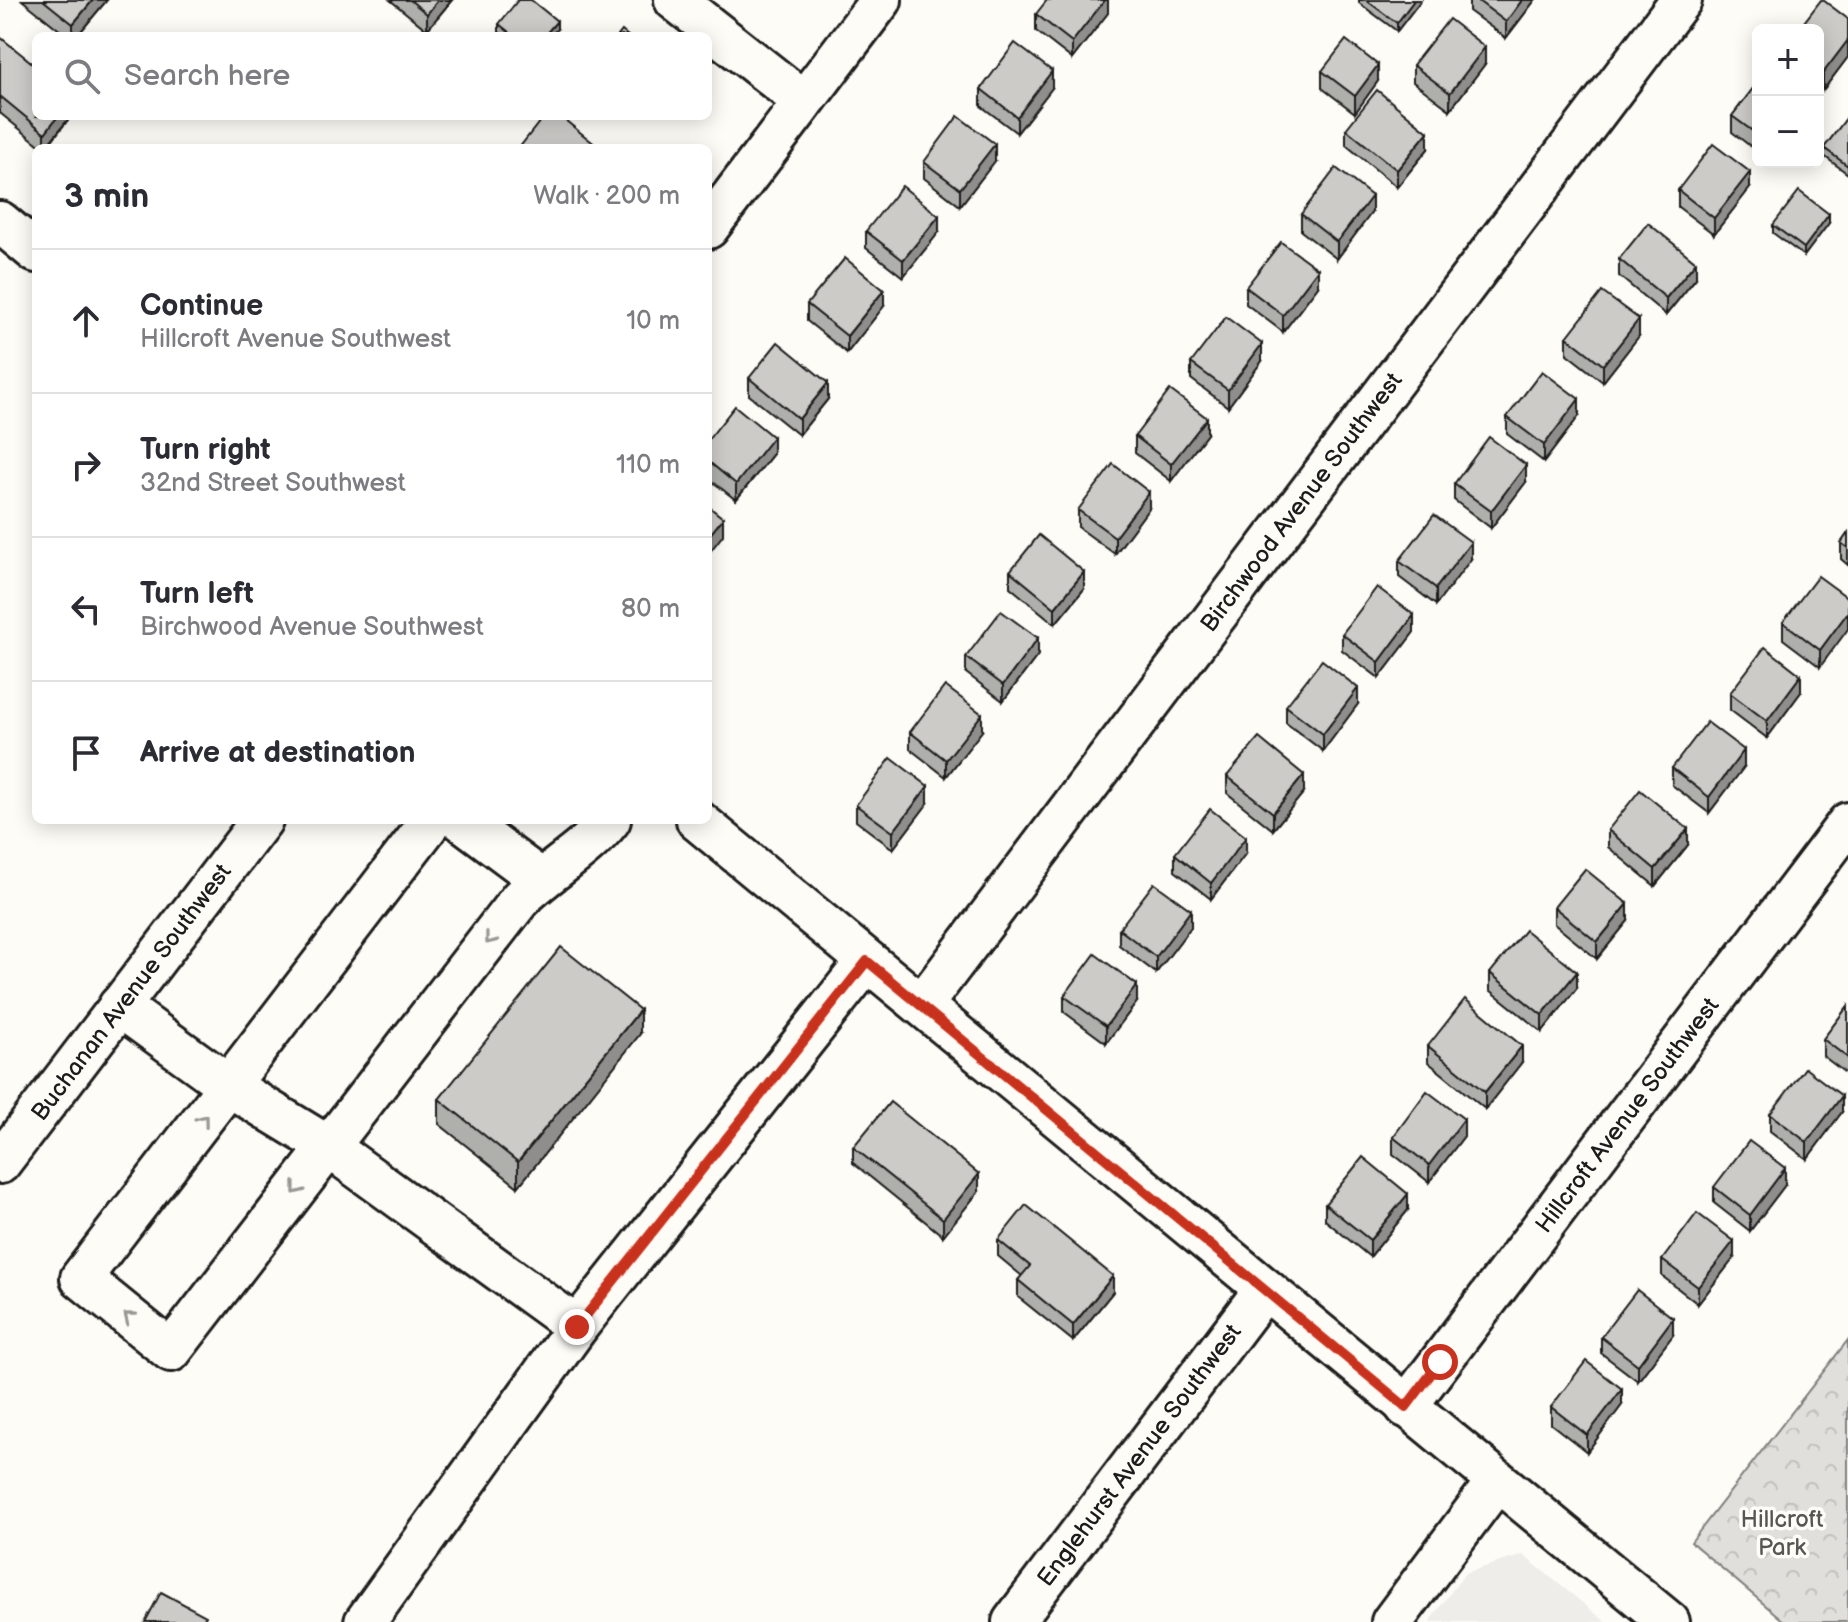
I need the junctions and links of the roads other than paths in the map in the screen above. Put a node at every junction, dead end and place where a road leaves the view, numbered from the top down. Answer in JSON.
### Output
{"nodes":[{"id":1,"x":675,"y":0,"type":"edge"},
{"id":2,"x":881,"y":0,"type":"edge"},
{"id":3,"x":1681,"y":0,"type":"edge"},
{"id":4,"x":803,"y":101,"type":"junction"},
{"id":5,"x":0,"y":222,"type":"edge"},
{"id":6,"x":712,"y":223,"type":"edge"},
{"id":7,"x":32,"y":249,"type":"edge"},
{"id":8,"x":1848,"y":823,"type":"edge"},
{"id":9,"x":259,"y":824,"type":"edge"},
{"id":10,"x":429,"y":824,"type":"edge"},
{"id":11,"x":466,"y":824,"type":"edge"},
{"id":12,"x":607,"y":824,"type":"edge"},
{"id":13,"x":702,"y":824,"type":"edge"},
{"id":14,"x":540,"y":879,"type":"junction"},
{"id":15,"x":867,"y":961,"type":"junction"},
{"id":16,"x":922,"y":1005,"type":"junction"},
{"id":17,"x":119,"y":1006,"type":"junction"},
{"id":18,"x":229,"y":1086,"type":"junction"},
{"id":19,"x":329,"y":1147,"type":"junction"},
{"id":20,"x":0,"y":1163,"type":"edge"},
{"id":21,"x":1265,"y":1289,"type":"junction"},
{"id":22,"x":577,"y":1327,"type":"junction"},
{"id":23,"x":1406,"y":1407,"type":"junction"},
{"id":24,"x":1497,"y":1481,"type":"junction"},
{"id":25,"x":365,"y":1622,"type":"edge"},
{"id":26,"x":1013,"y":1622,"type":"edge"},
{"id":27,"x":1392,"y":1622,"type":"edge"},
{"id":28,"x":1669,"y":1622,"type":"edge"}],
"edges":[{"from":1,"to":4,"type":"street"},
{"from":2,"to":4,"type":"street"},
{"from":3,"to":16,"type":"street","name":"Birchwood Avenue Southwest"},
{"from":4,"to":6,"type":"street"},
{"from":5,"to":7,"type":"street"},
{"from":8,"to":23,"type":"street","name":"Hillcroft Avenue Southwest"},
{"from":9,"to":17,"type":"street","name":"Buchanan Avenue Southwest"},
{"from":10,"to":18,"type":"street"},
{"from":11,"to":14,"type":"street"},
{"from":12,"to":14,"type":"street"},
{"from":13,"to":15,"type":"street"},
{"from":14,"to":19,"type":"street","one_way":true},
{"from":15,"to":16,"type":"street"},
{"from":15,"to":22,"type":"street"},
{"from":16,"to":21,"type":"street"},
{"from":17,"to":18,"type":"street"},
{"from":17,"to":20,"type":"street","name":"Buchanan Avenue Southwest"},
{"from":18,"to":19,"type":"street"},
{"from":19,"to":18,"type":"street","one_way":true},
{"from":19,"to":22,"type":"street"},
{"from":21,"to":23,"type":"street"},
{"from":21,"to":26,"type":"street","name":"Englehurst Avenue Southwest"},
{"from":22,"to":25,"type":"street"},
{"from":23,"to":24,"type":"street"},
{"from":24,"to":27,"type":"street"},
{"from":24,"to":28,"type":"street"}]}
